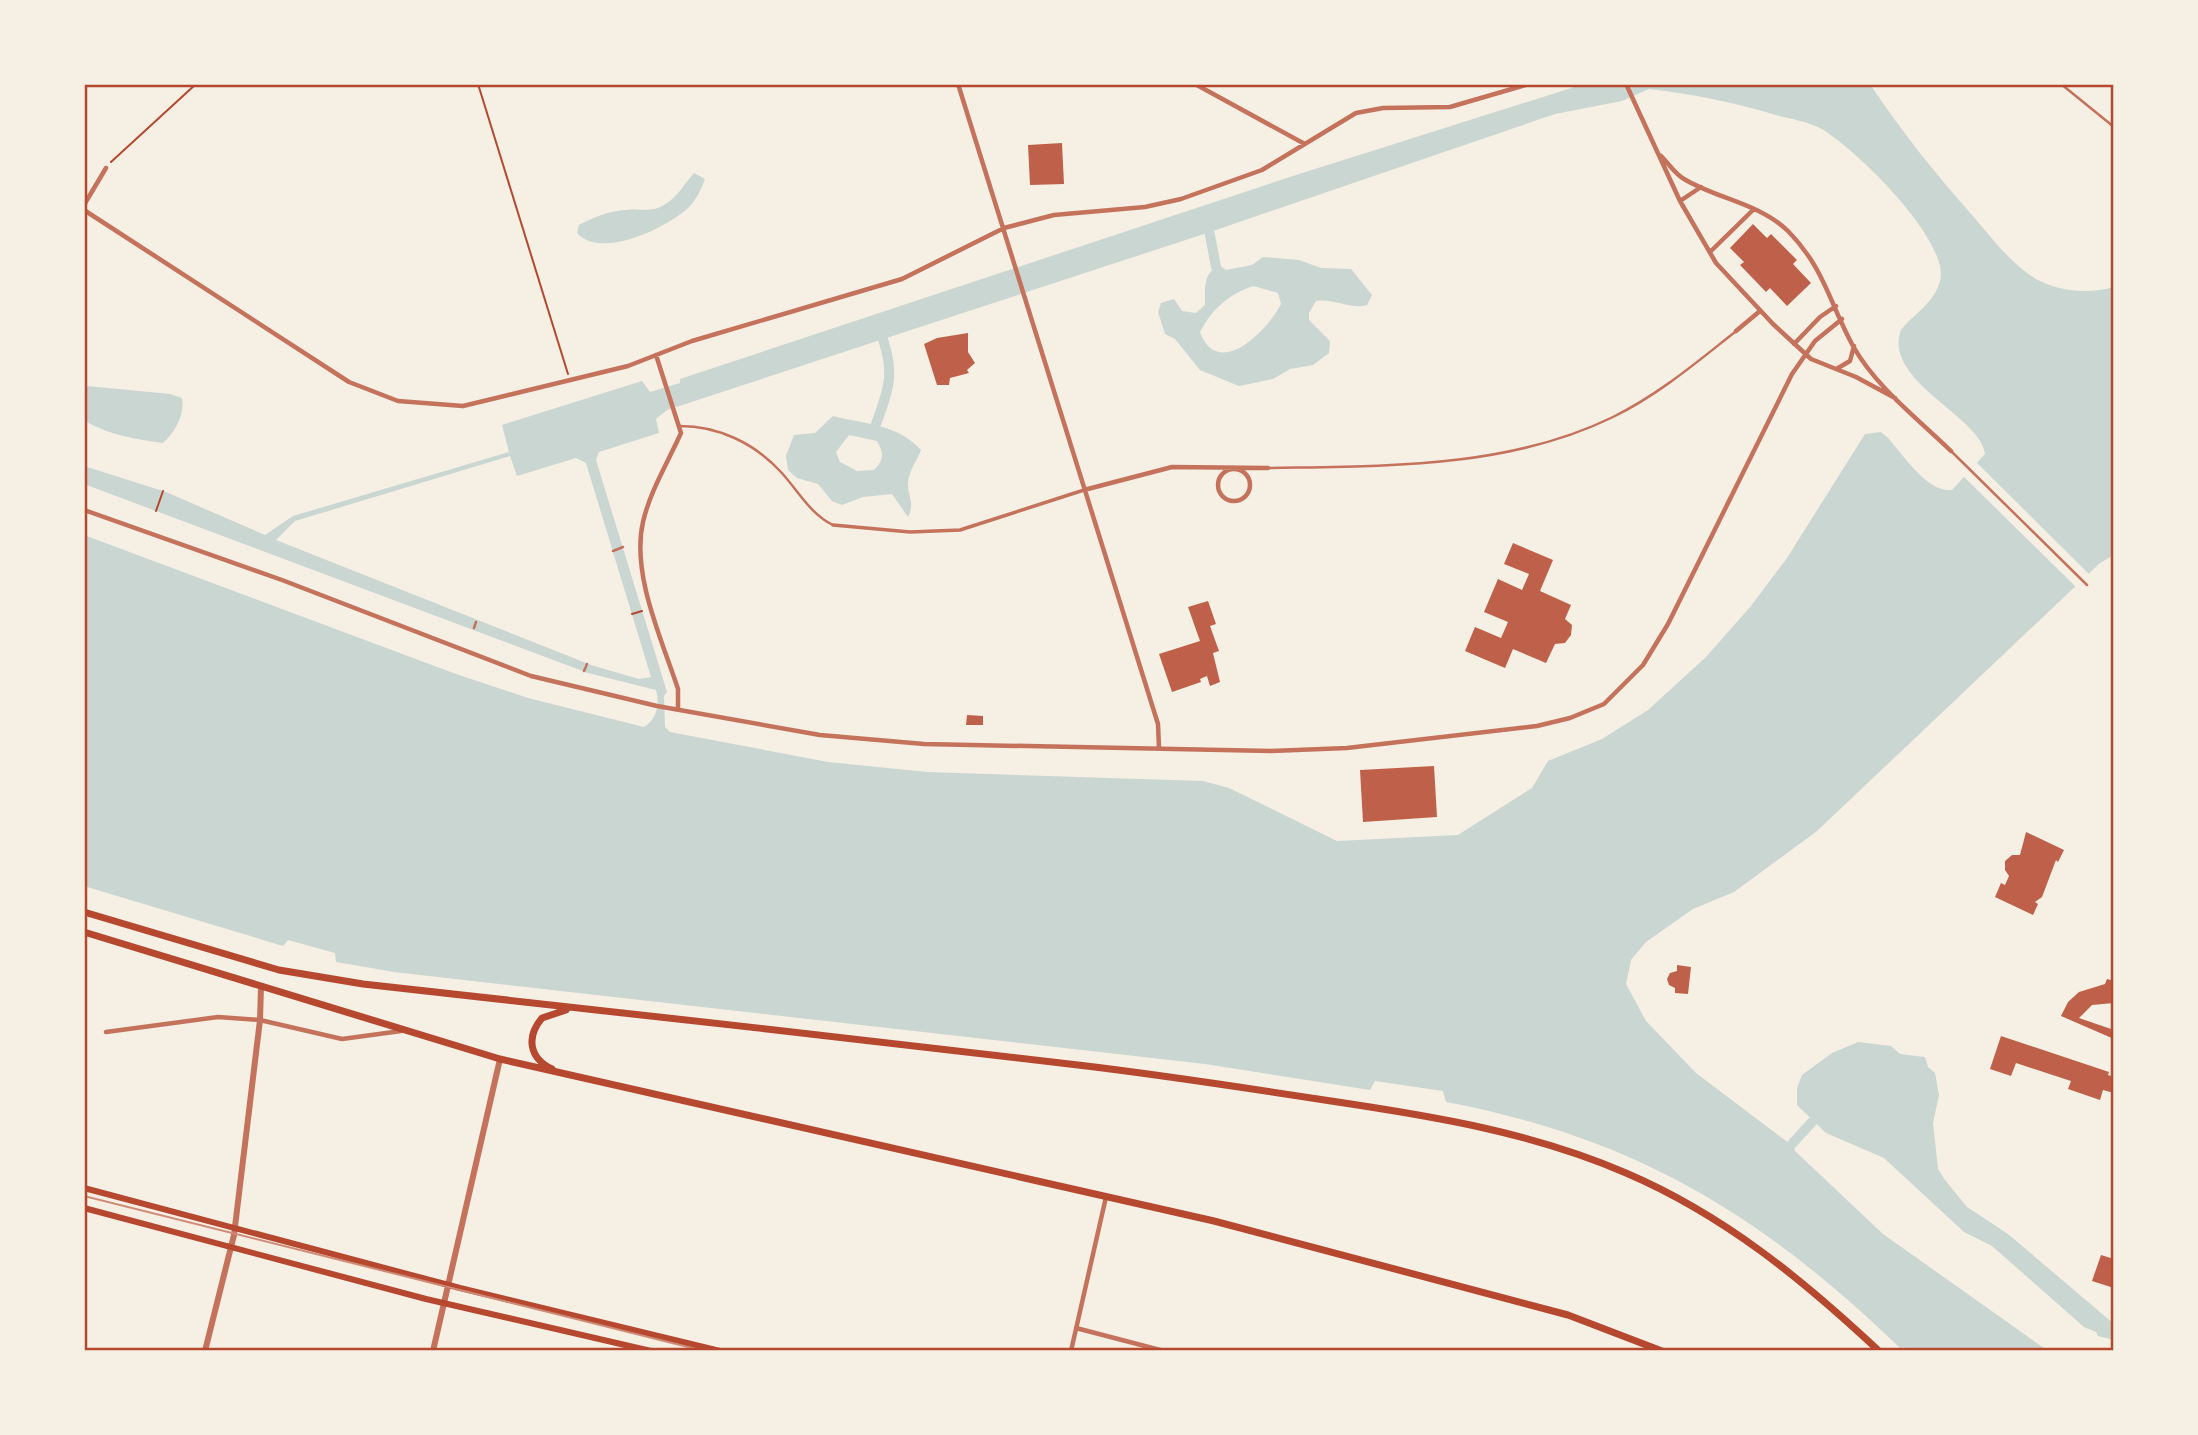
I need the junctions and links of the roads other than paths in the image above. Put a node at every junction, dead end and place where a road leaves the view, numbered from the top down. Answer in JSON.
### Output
{"nodes":[{"id":1,"x":958,"y":84,"type":"edge"},
{"id":2,"x":1195,"y":84,"type":"edge"},
{"id":3,"x":1529,"y":84,"type":"edge"},
{"id":4,"x":1626,"y":84,"type":"edge"},
{"id":5,"x":2061,"y":84,"type":"edge"},
{"id":6,"x":2114,"y":127,"type":"edge"},
{"id":7,"x":1303,"y":143,"type":"junction"},
{"id":8,"x":1661,"y":156,"type":"junction"},
{"id":9,"x":106,"y":168,"type":"road end"},
{"id":10,"x":1700,"y":187,"type":"junction"},
{"id":11,"x":1680,"y":201,"type":"junction"},
{"id":12,"x":84,"y":207,"type":"edge"},
{"id":13,"x":1754,"y":209,"type":"junction"},
{"id":14,"x":1004,"y":228,"type":"junction"},
{"id":15,"x":1710,"y":252,"type":"junction"},
{"id":16,"x":1836,"y":306,"type":"junction"},
{"id":17,"x":1760,"y":311,"type":"junction"},
{"id":18,"x":1842,"y":319,"type":"junction"},
{"id":19,"x":1736,"y":331,"type":"joint"},
{"id":20,"x":1794,"y":344,"type":"junction"},
{"id":21,"x":1854,"y":346,"type":"junction"},
{"id":22,"x":1805,"y":354,"type":"junction"},
{"id":23,"x":656,"y":355,"type":"junction"},
{"id":24,"x":1837,"y":369,"type":"junction"},
{"id":25,"x":1895,"y":398,"type":"junction"},
{"id":26,"x":679,"y":426,"type":"junction"},
{"id":27,"x":1951,"y":451,"type":"joint"},
{"id":28,"x":1215,"y":468,"type":"junction"},
{"id":29,"x":1268,"y":468,"type":"joint"},
{"id":30,"x":1233,"y":469,"type":"junction"},
{"id":31,"x":1222,"y":474,"type":"junction"},
{"id":32,"x":1084,"y":490,"type":"junction"},
{"id":33,"x":84,"y":510,"type":"edge"},
{"id":34,"x":832,"y":525,"type":"joint"},
{"id":35,"x":623,"y":547,"type":"dead end"},
{"id":36,"x":613,"y":551,"type":"dead end"},
{"id":37,"x":2087,"y":585,"type":"dead end"},
{"id":38,"x":476,"y":622,"type":"dead end"},
{"id":39,"x":474,"y":628,"type":"dead end"},
{"id":40,"x":587,"y":664,"type":"dead end"},
{"id":41,"x":584,"y":671,"type":"dead end"},
{"id":42,"x":678,"y":709,"type":"junction"},
{"id":43,"x":1159,"y":748,"type":"junction"},
{"id":44,"x":84,"y":912,"type":"edge"},
{"id":45,"x":84,"y":932,"type":"edge"},
{"id":46,"x":261,"y":987,"type":"junction"},
{"id":47,"x":570,"y":1009,"type":"junction"},
{"id":48,"x":260,"y":1020,"type":"junction"},
{"id":49,"x":402,"y":1031,"type":"junction"},
{"id":50,"x":106,"y":1032,"type":"dead end"},
{"id":51,"x":500,"y":1059,"type":"junction"},
{"id":52,"x":567,"y":1076,"type":"junction"},
{"id":53,"x":84,"y":1188,"type":"edge"},
{"id":54,"x":1106,"y":1196,"type":"junction"},
{"id":55,"x":84,"y":1208,"type":"edge"},
{"id":56,"x":235,"y":1228,"type":"junction"},
{"id":57,"x":232,"y":1247,"type":"junction"},
{"id":58,"x":448,"y":1284,"type":"junction"},
{"id":59,"x":444,"y":1303,"type":"junction"},
{"id":60,"x":1076,"y":1328,"type":"junction"},
{"id":61,"x":205,"y":1351,"type":"edge"},
{"id":62,"x":433,"y":1351,"type":"edge"},
{"id":63,"x":652,"y":1351,"type":"edge"},
{"id":64,"x":720,"y":1351,"type":"edge"},
{"id":65,"x":1071,"y":1351,"type":"edge"},
{"id":66,"x":1164,"y":1351,"type":"edge"},
{"id":67,"x":1662,"y":1351,"type":"edge"},
{"id":68,"x":1879,"y":1351,"type":"edge"}],
"edges":[{"from":1,"to":14,"type":"street"},
{"from":2,"to":7,"type":"street"},
{"from":3,"to":7,"type":"street"},
{"from":4,"to":8,"type":"street"},
{"from":5,"to":6,"type":"lane"},
{"from":7,"to":14,"type":"street"},
{"from":8,"to":10,"type":"street"},
{"from":8,"to":11,"type":"street"},
{"from":9,"to":12,"type":"street"},
{"from":10,"to":11,"type":"street"},
{"from":10,"to":13,"type":"street"},
{"from":11,"to":15,"type":"street"},
{"from":12,"to":23,"type":"street"},
{"from":13,"to":15,"type":"street"},
{"from":13,"to":16,"type":"street"},
{"from":14,"to":23,"type":"street"},
{"from":14,"to":32,"type":"street"},
{"from":15,"to":17,"type":"street"},
{"from":16,"to":18,"type":"street"},
{"from":16,"to":20,"type":"street"},
{"from":17,"to":19,"type":"street"},
{"from":17,"to":20,"type":"street"},
{"from":18,"to":21,"type":"street"},
{"from":18,"to":22,"type":"street"},
{"from":19,"to":29,"type":"lane"},
{"from":20,"to":22,"type":"street"},
{"from":21,"to":24,"type":"street"},
{"from":21,"to":25,"type":"street"},
{"from":22,"to":24,"type":"street"},
{"from":22,"to":43,"type":"street"},
{"from":23,"to":26,"type":"street"},
{"from":24,"to":25,"type":"street"},
{"from":25,"to":27,"type":"street"},
{"from":26,"to":34,"type":"lane"},
{"from":26,"to":42,"type":"street"},
{"from":27,"to":37,"type":"lane"},
{"from":28,"to":30,"type":"street"},
{"from":28,"to":31,"type":"street"},
{"from":28,"to":32,"type":"street"},
{"from":29,"to":30,"type":"street"},
{"from":30,"to":31,"type":"street"},
{"from":30,"to":31,"type":"street"},
{"from":32,"to":34,"type":"street"},
{"from":32,"to":43,"type":"street"},
{"from":33,"to":42,"type":"street"},
{"from":35,"to":36,"type":"lane"},
{"from":38,"to":39,"type":"lane"},
{"from":40,"to":41,"type":"lane"},
{"from":42,"to":43,"type":"street"},
{"from":44,"to":47,"type":"main road"},
{"from":45,"to":46,"type":"main road"},
{"from":46,"to":48,"type":"street"},
{"from":46,"to":49,"type":"main road"},
{"from":47,"to":52,"type":"main road"},
{"from":47,"to":68,"type":"main road"},
{"from":48,"to":49,"type":"street"},
{"from":48,"to":50,"type":"street"},
{"from":48,"to":56,"type":"street"},
{"from":49,"to":51,"type":"main road"},
{"from":51,"to":52,"type":"main road"},
{"from":51,"to":58,"type":"street"},
{"from":52,"to":54,"type":"main road"},
{"from":53,"to":56,"type":"main road"},
{"from":54,"to":60,"type":"street"},
{"from":54,"to":67,"type":"main road"},
{"from":55,"to":57,"type":"main road"},
{"from":56,"to":57,"type":"street"},
{"from":56,"to":58,"type":"main road"},
{"from":57,"to":59,"type":"main road"},
{"from":57,"to":61,"type":"street"},
{"from":58,"to":59,"type":"street"},
{"from":58,"to":64,"type":"main road"},
{"from":59,"to":62,"type":"street"},
{"from":59,"to":63,"type":"main road"},
{"from":60,"to":65,"type":"street"},
{"from":60,"to":66,"type":"street"}]}
